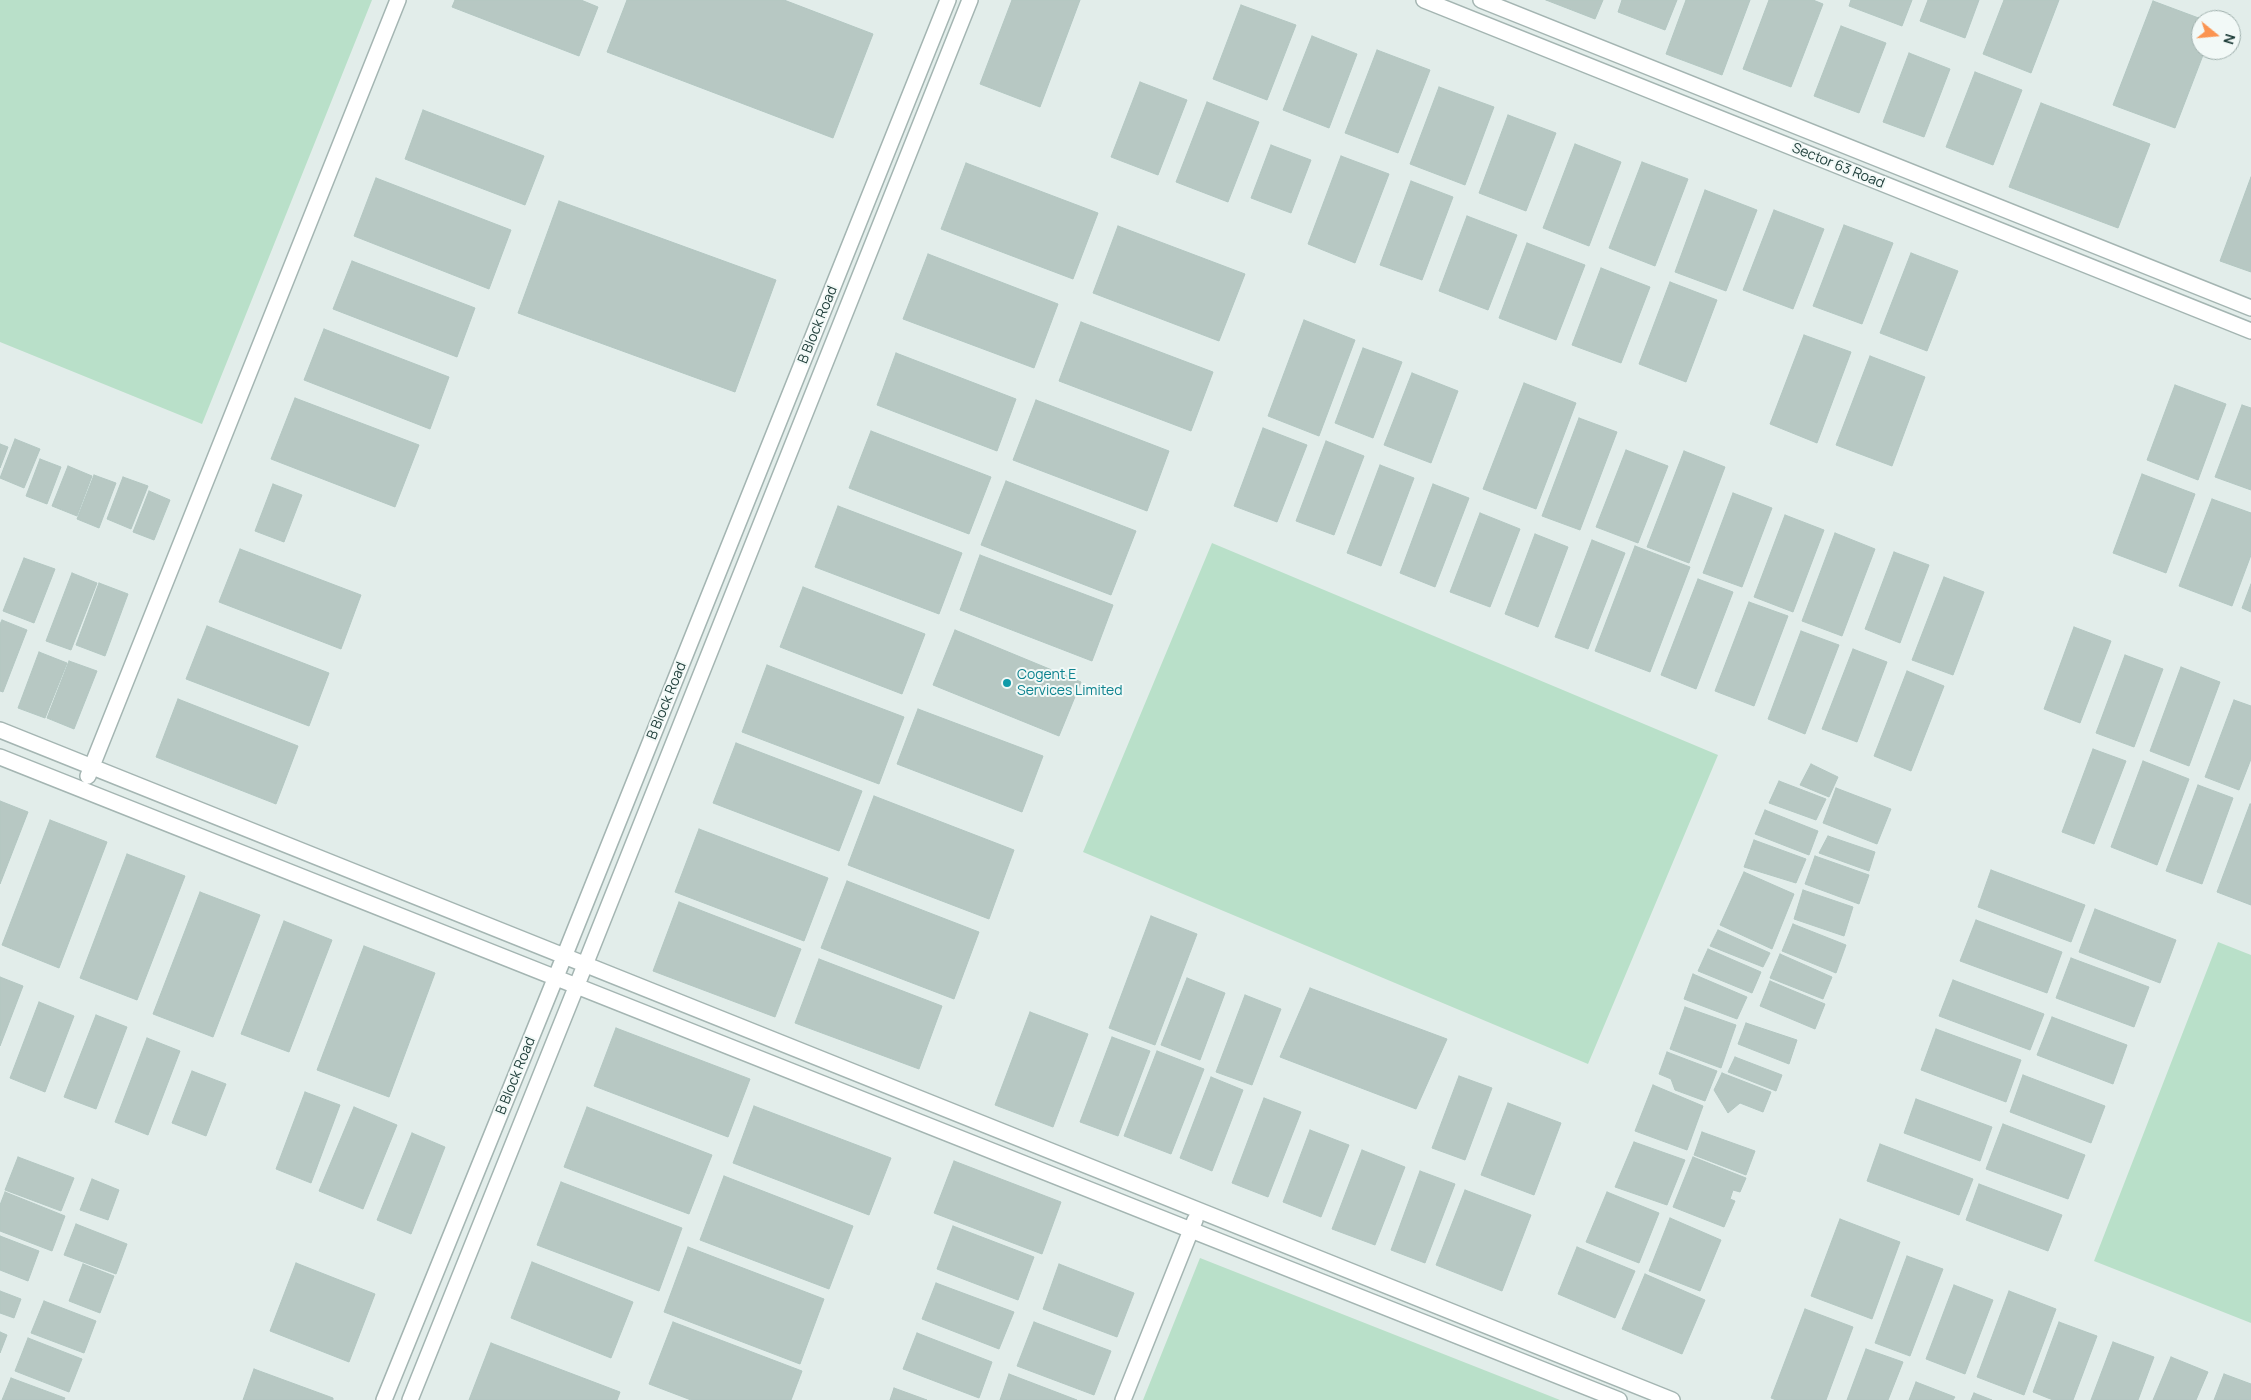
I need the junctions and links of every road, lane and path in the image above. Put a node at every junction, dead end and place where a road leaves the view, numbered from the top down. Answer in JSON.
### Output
{"nodes":[{"id":1,"x":398,"y":0,"type":"edge"},
{"id":2,"x":948,"y":0,"type":"edge"},
{"id":3,"x":970,"y":0,"type":"edge"},
{"id":4,"x":1424,"y":0,"type":"edge"},
{"id":5,"x":1481,"y":0,"type":"edge"},
{"id":6,"x":2251,"y":308,"type":"edge"},
{"id":7,"x":2251,"y":331,"type":"edge"},
{"id":8,"x":0,"y":730,"type":"edge"},
{"id":9,"x":0,"y":757,"type":"edge"},
{"id":10,"x":91,"y":768,"type":"junction"},
{"id":11,"x":83,"y":789,"type":"junction"},
{"id":12,"x":564,"y":957,"type":"junction"},
{"id":13,"x":585,"y":966,"type":"junction"},
{"id":14,"x":556,"y":977,"type":"junction"},
{"id":15,"x":577,"y":986,"type":"junction"},
{"id":16,"x":1199,"y":1211,"type":"junction"},
{"id":17,"x":1191,"y":1230,"type":"junction"},
{"id":18,"x":384,"y":1400,"type":"edge"},
{"id":19,"x":410,"y":1400,"type":"edge"},
{"id":20,"x":1123,"y":1400,"type":"edge"},
{"id":21,"x":1619,"y":1400,"type":"edge"},
{"id":22,"x":1672,"y":1400,"type":"edge"}],
"edges":[{"from":1,"to":10,"type":"street"},
{"from":2,"to":12,"type":"street","name":"B Block Road"},
{"from":3,"to":13,"type":"street","name":"B Block Road"},
{"from":4,"to":7,"type":"street","name":"Sector 63 Road"},
{"from":5,"to":6,"type":"street","name":"Sector 63 Road"},
{"from":8,"to":10,"type":"street"},
{"from":9,"to":11,"type":"street"},
{"from":10,"to":11,"type":"street"},
{"from":10,"to":12,"type":"street"},
{"from":11,"to":14,"type":"street"},
{"from":12,"to":13,"type":"street"},
{"from":12,"to":14,"type":"street","name":"B Block Road"},
{"from":13,"to":15,"type":"street","name":"B Block Road"},
{"from":13,"to":16,"type":"street"},
{"from":14,"to":15,"type":"street"},
{"from":14,"to":18,"type":"street","name":"B Block Road"},
{"from":15,"to":17,"type":"street"},
{"from":15,"to":19,"type":"street","name":"B Block Road"},
{"from":16,"to":17,"type":"street"},
{"from":16,"to":22,"type":"street"},
{"from":17,"to":20,"type":"street"},
{"from":17,"to":21,"type":"street"}]}
